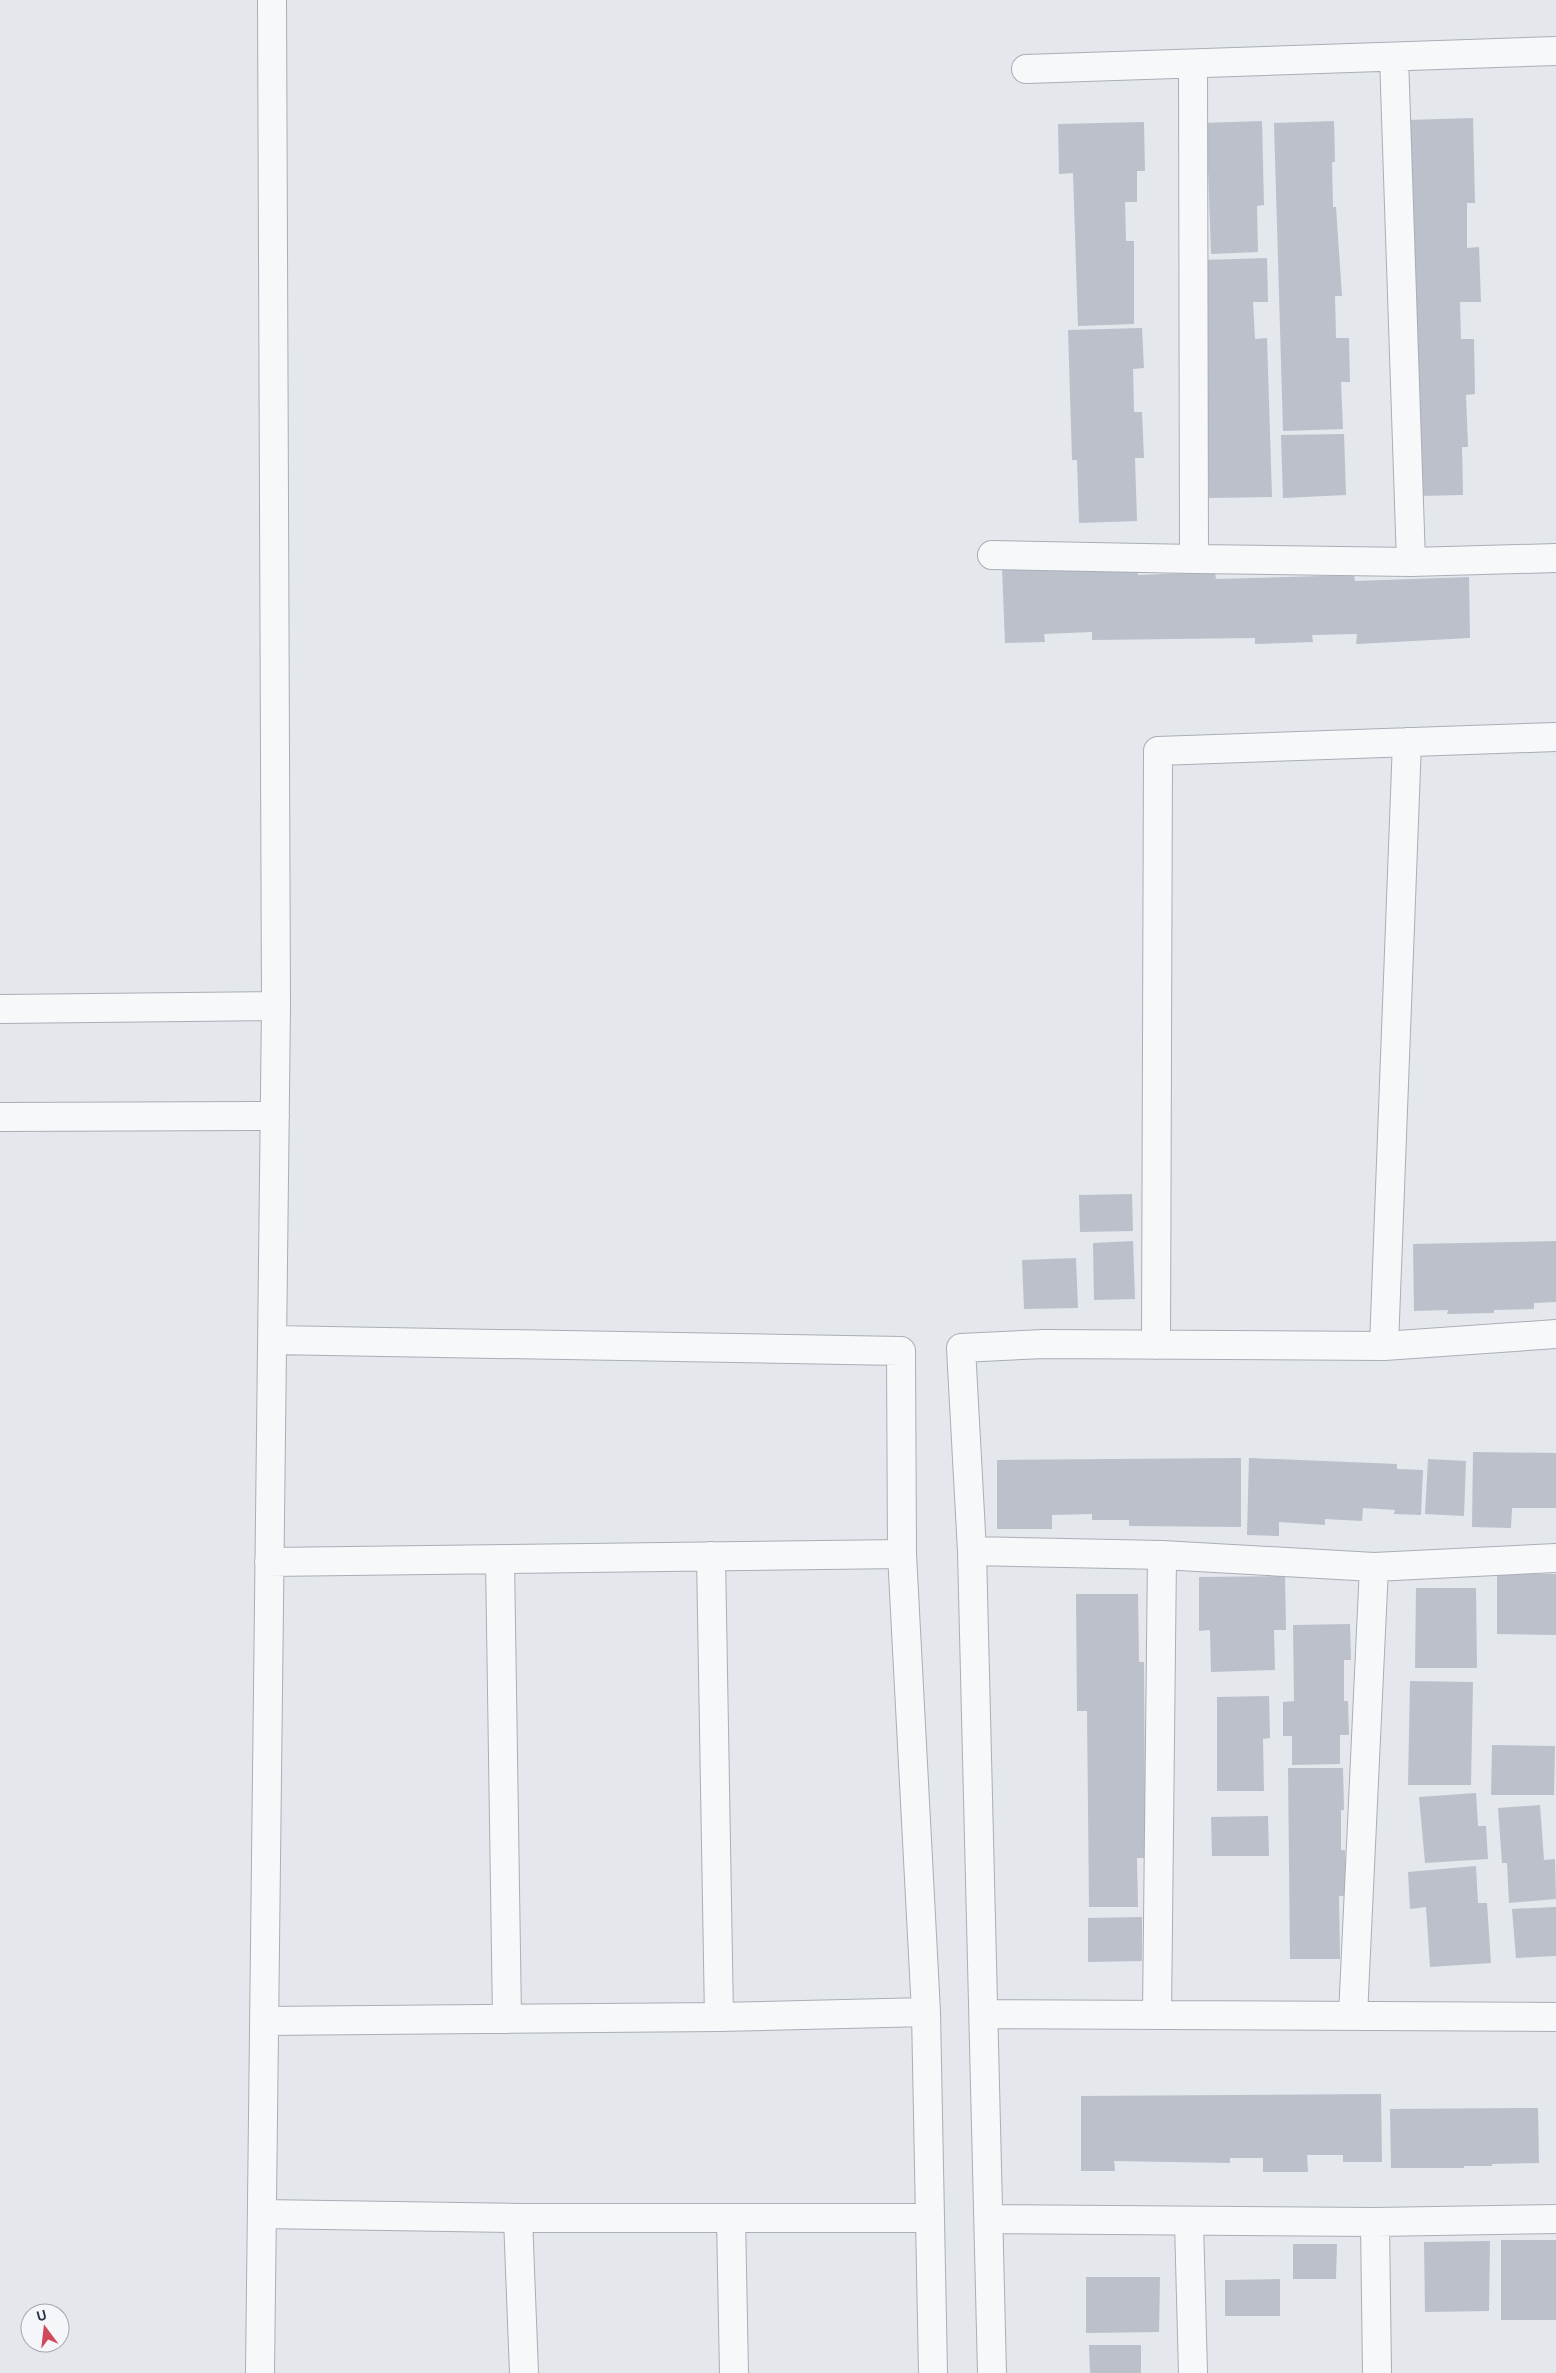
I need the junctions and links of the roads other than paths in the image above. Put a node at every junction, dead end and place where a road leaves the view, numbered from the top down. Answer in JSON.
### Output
{"nodes":[{"id":1,"x":272,"y":0,"type":"edge"},
{"id":2,"x":1556,"y":51,"type":"edge"},
{"id":3,"x":1394,"y":57,"type":"junction"},
{"id":4,"x":1193,"y":64,"type":"junction"},
{"id":5,"x":1026,"y":69,"type":"dead end"},
{"id":6,"x":992,"y":555,"type":"dead end"},
{"id":7,"x":1556,"y":558,"type":"edge"},
{"id":8,"x":1194,"y":559,"type":"junction"},
{"id":9,"x":1411,"y":562,"type":"junction"},
{"id":10,"x":1556,"y":737,"type":"edge"},
{"id":11,"x":1407,"y":742,"type":"junction"},
{"id":12,"x":276,"y":1006,"type":"junction"},
{"id":13,"x":0,"y":1009,"type":"edge"},
{"id":14,"x":275,"y":1116,"type":"junction"},
{"id":15,"x":0,"y":1117,"type":"edge"},
{"id":16,"x":1556,"y":1334,"type":"edge"},
{"id":17,"x":272,"y":1340,"type":"junction"},
{"id":18,"x":1156,"y":1345,"type":"junction"},
{"id":19,"x":1384,"y":1346,"type":"junction"},
{"id":20,"x":972,"y":1551,"type":"junction"},
{"id":21,"x":902,"y":1554,"type":"junction"},
{"id":22,"x":1162,"y":1555,"type":"junction"},
{"id":23,"x":712,"y":1556,"type":"junction"},
{"id":24,"x":1556,"y":1558,"type":"edge"},
{"id":25,"x":500,"y":1559,"type":"junction"},
{"id":26,"x":269,"y":1562,"type":"junction"},
{"id":27,"x":1374,"y":1566,"type":"junction"},
{"id":28,"x":926,"y":2012,"type":"junction"},
{"id":29,"x":984,"y":2014,"type":"junction"},
{"id":30,"x":1157,"y":2015,"type":"junction"},
{"id":31,"x":1353,"y":2016,"type":"junction"},
{"id":32,"x":719,"y":2017,"type":"junction"},
{"id":33,"x":1556,"y":2017,"type":"edge"},
{"id":34,"x":507,"y":2018,"type":"junction"},
{"id":35,"x":264,"y":2021,"type":"junction"},
{"id":36,"x":262,"y":2214,"type":"junction"},
{"id":37,"x":518,"y":2218,"type":"junction"},
{"id":38,"x":731,"y":2218,"type":"junction"},
{"id":39,"x":929,"y":2218,"type":"junction"},
{"id":40,"x":990,"y":2219,"type":"junction"},
{"id":41,"x":1556,"y":2219,"type":"edge"},
{"id":42,"x":1189,"y":2222,"type":"junction"},
{"id":43,"x":1375,"y":2222,"type":"junction"},
{"id":44,"x":260,"y":2373,"type":"edge"},
{"id":45,"x":524,"y":2373,"type":"edge"},
{"id":46,"x":734,"y":2373,"type":"edge"},
{"id":47,"x":933,"y":2373,"type":"edge"},
{"id":48,"x":992,"y":2373,"type":"edge"},
{"id":49,"x":1193,"y":2373,"type":"edge"},
{"id":50,"x":1377,"y":2373,"type":"edge"}],
"edges":[{"from":1,"to":12,"type":"street"},
{"from":2,"to":3,"type":"street"},
{"from":3,"to":4,"type":"street"},
{"from":3,"to":9,"type":"street"},
{"from":4,"to":5,"type":"street"},
{"from":4,"to":8,"type":"street"},
{"from":6,"to":8,"type":"street"},
{"from":7,"to":9,"type":"street"},
{"from":8,"to":9,"type":"street"},
{"from":10,"to":11,"type":"street"},
{"from":11,"to":18,"type":"street"},
{"from":11,"to":19,"type":"street"},
{"from":12,"to":13,"type":"street"},
{"from":12,"to":14,"type":"street"},
{"from":14,"to":15,"type":"street"},
{"from":14,"to":17,"type":"street"},
{"from":16,"to":19,"type":"street"},
{"from":17,"to":21,"type":"street"},
{"from":17,"to":26,"type":"street"},
{"from":18,"to":19,"type":"street"},
{"from":18,"to":20,"type":"street"},
{"from":20,"to":22,"type":"street"},
{"from":20,"to":29,"type":"street"},
{"from":21,"to":23,"type":"street"},
{"from":21,"to":28,"type":"street"},
{"from":22,"to":27,"type":"street"},
{"from":22,"to":30,"type":"street"},
{"from":23,"to":25,"type":"street"},
{"from":23,"to":32,"type":"street"},
{"from":24,"to":27,"type":"street"},
{"from":25,"to":26,"type":"street"},
{"from":25,"to":34,"type":"street"},
{"from":26,"to":35,"type":"street"},
{"from":27,"to":31,"type":"street"},
{"from":28,"to":32,"type":"street"},
{"from":28,"to":39,"type":"street"},
{"from":29,"to":30,"type":"street"},
{"from":29,"to":40,"type":"street"},
{"from":30,"to":31,"type":"street"},
{"from":31,"to":33,"type":"street"},
{"from":32,"to":34,"type":"street"},
{"from":34,"to":35,"type":"street"},
{"from":35,"to":36,"type":"street"},
{"from":36,"to":37,"type":"street"},
{"from":36,"to":44,"type":"street"},
{"from":37,"to":38,"type":"street"},
{"from":37,"to":45,"type":"street"},
{"from":38,"to":39,"type":"street"},
{"from":38,"to":46,"type":"street"},
{"from":39,"to":47,"type":"street"},
{"from":40,"to":42,"type":"street"},
{"from":40,"to":48,"type":"street"},
{"from":41,"to":43,"type":"street"},
{"from":42,"to":43,"type":"street"},
{"from":42,"to":49,"type":"street"},
{"from":43,"to":50,"type":"street"}]}
